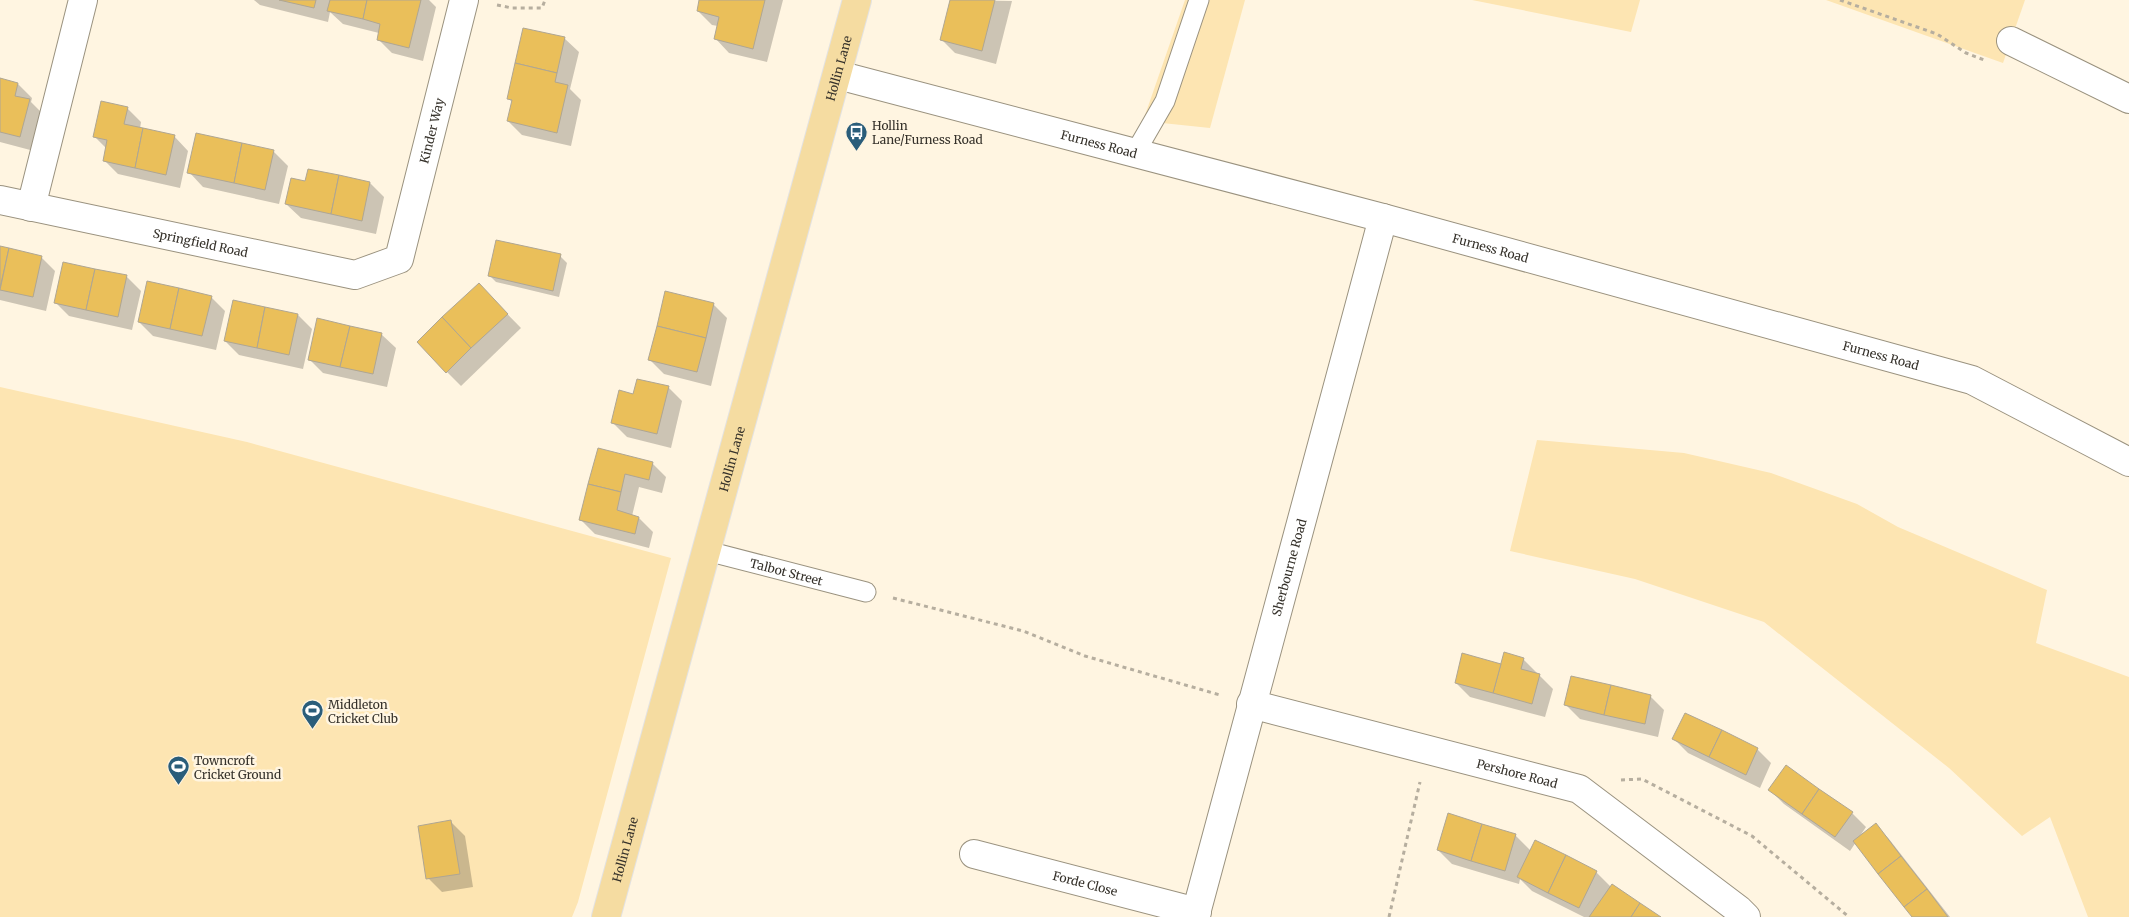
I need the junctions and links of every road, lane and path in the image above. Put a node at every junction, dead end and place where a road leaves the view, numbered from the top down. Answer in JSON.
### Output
{"nodes":[{"id":1,"x":83,"y":0,"type":"edge"},
{"id":2,"x":464,"y":0,"type":"edge"},
{"id":3,"x":545,"y":0,"type":"edge"},
{"id":4,"x":857,"y":0,"type":"edge"},
{"id":5,"x":1199,"y":0,"type":"edge"},
{"id":6,"x":1840,"y":0,"type":"edge"},
{"id":7,"x":496,"y":5,"type":"dead end"},
{"id":8,"x":2010,"y":41,"type":"joint"},
{"id":9,"x":838,"y":74,"type":"junction"},
{"id":10,"x":2129,"y":99,"type":"edge"},
{"id":11,"x":1135,"y":153,"type":"junction"},
{"id":12,"x":0,"y":200,"type":"edge"},
{"id":13,"x":32,"y":206,"type":"junction"},
{"id":14,"x":1383,"y":218,"type":"junction"},
{"id":15,"x":399,"y":259,"type":"joint"},
{"id":16,"x":2129,"y":462,"type":"edge"},
{"id":17,"x":707,"y":551,"type":"junction"},
{"id":18,"x":866,"y":592,"type":"joint"},
{"id":19,"x":1251,"y":704,"type":"junction"},
{"id":20,"x":1430,"y":750,"type":"junction"},
{"id":21,"x":1614,"y":780,"type":"dead end"},
{"id":22,"x":974,"y":854,"type":"dead end"},
{"id":23,"x":1196,"y":915,"type":"edge"},
{"id":24,"x":606,"y":917,"type":"edge"},
{"id":25,"x":1389,"y":917,"type":"edge"},
{"id":26,"x":1746,"y":917,"type":"edge"},
{"id":27,"x":1849,"y":917,"type":"edge"}],
"edges":[{"from":1,"to":13,"type":"street"},
{"from":2,"to":15,"type":"street","name":"Kinder Way"},
{"from":3,"to":7,"type":"path"},
{"from":4,"to":9,"type":"main road","name":"Hollin Lane"},
{"from":5,"to":11,"type":"lane"},
{"from":6,"to":8,"type":"path"},
{"from":8,"to":10,"type":"street"},
{"from":9,"to":11,"type":"street","name":"Furness Road"},
{"from":9,"to":17,"type":"main road","name":"Hollin Lane"},
{"from":11,"to":14,"type":"street","name":"Furness Road"},
{"from":12,"to":13,"type":"street","name":"Springfield Road"},
{"from":13,"to":15,"type":"street","name":"Springfield Road"},
{"from":14,"to":16,"type":"street","name":"Furness Road"},
{"from":14,"to":19,"type":"street","name":"Sherbourne Road"},
{"from":17,"to":18,"type":"lane","name":"Talbot Street"},
{"from":17,"to":24,"type":"main road","name":"Hollin Lane"},
{"from":18,"to":19,"type":"path"},
{"from":19,"to":20,"type":"street","name":"Pershore Road"},
{"from":19,"to":23,"type":"street","name":"Sherbourne Road"},
{"from":20,"to":25,"type":"path"},
{"from":20,"to":26,"type":"street","name":"Pershore Road"},
{"from":21,"to":27,"type":"path"},
{"from":22,"to":23,"type":"street","name":"Forde Close"}]}
